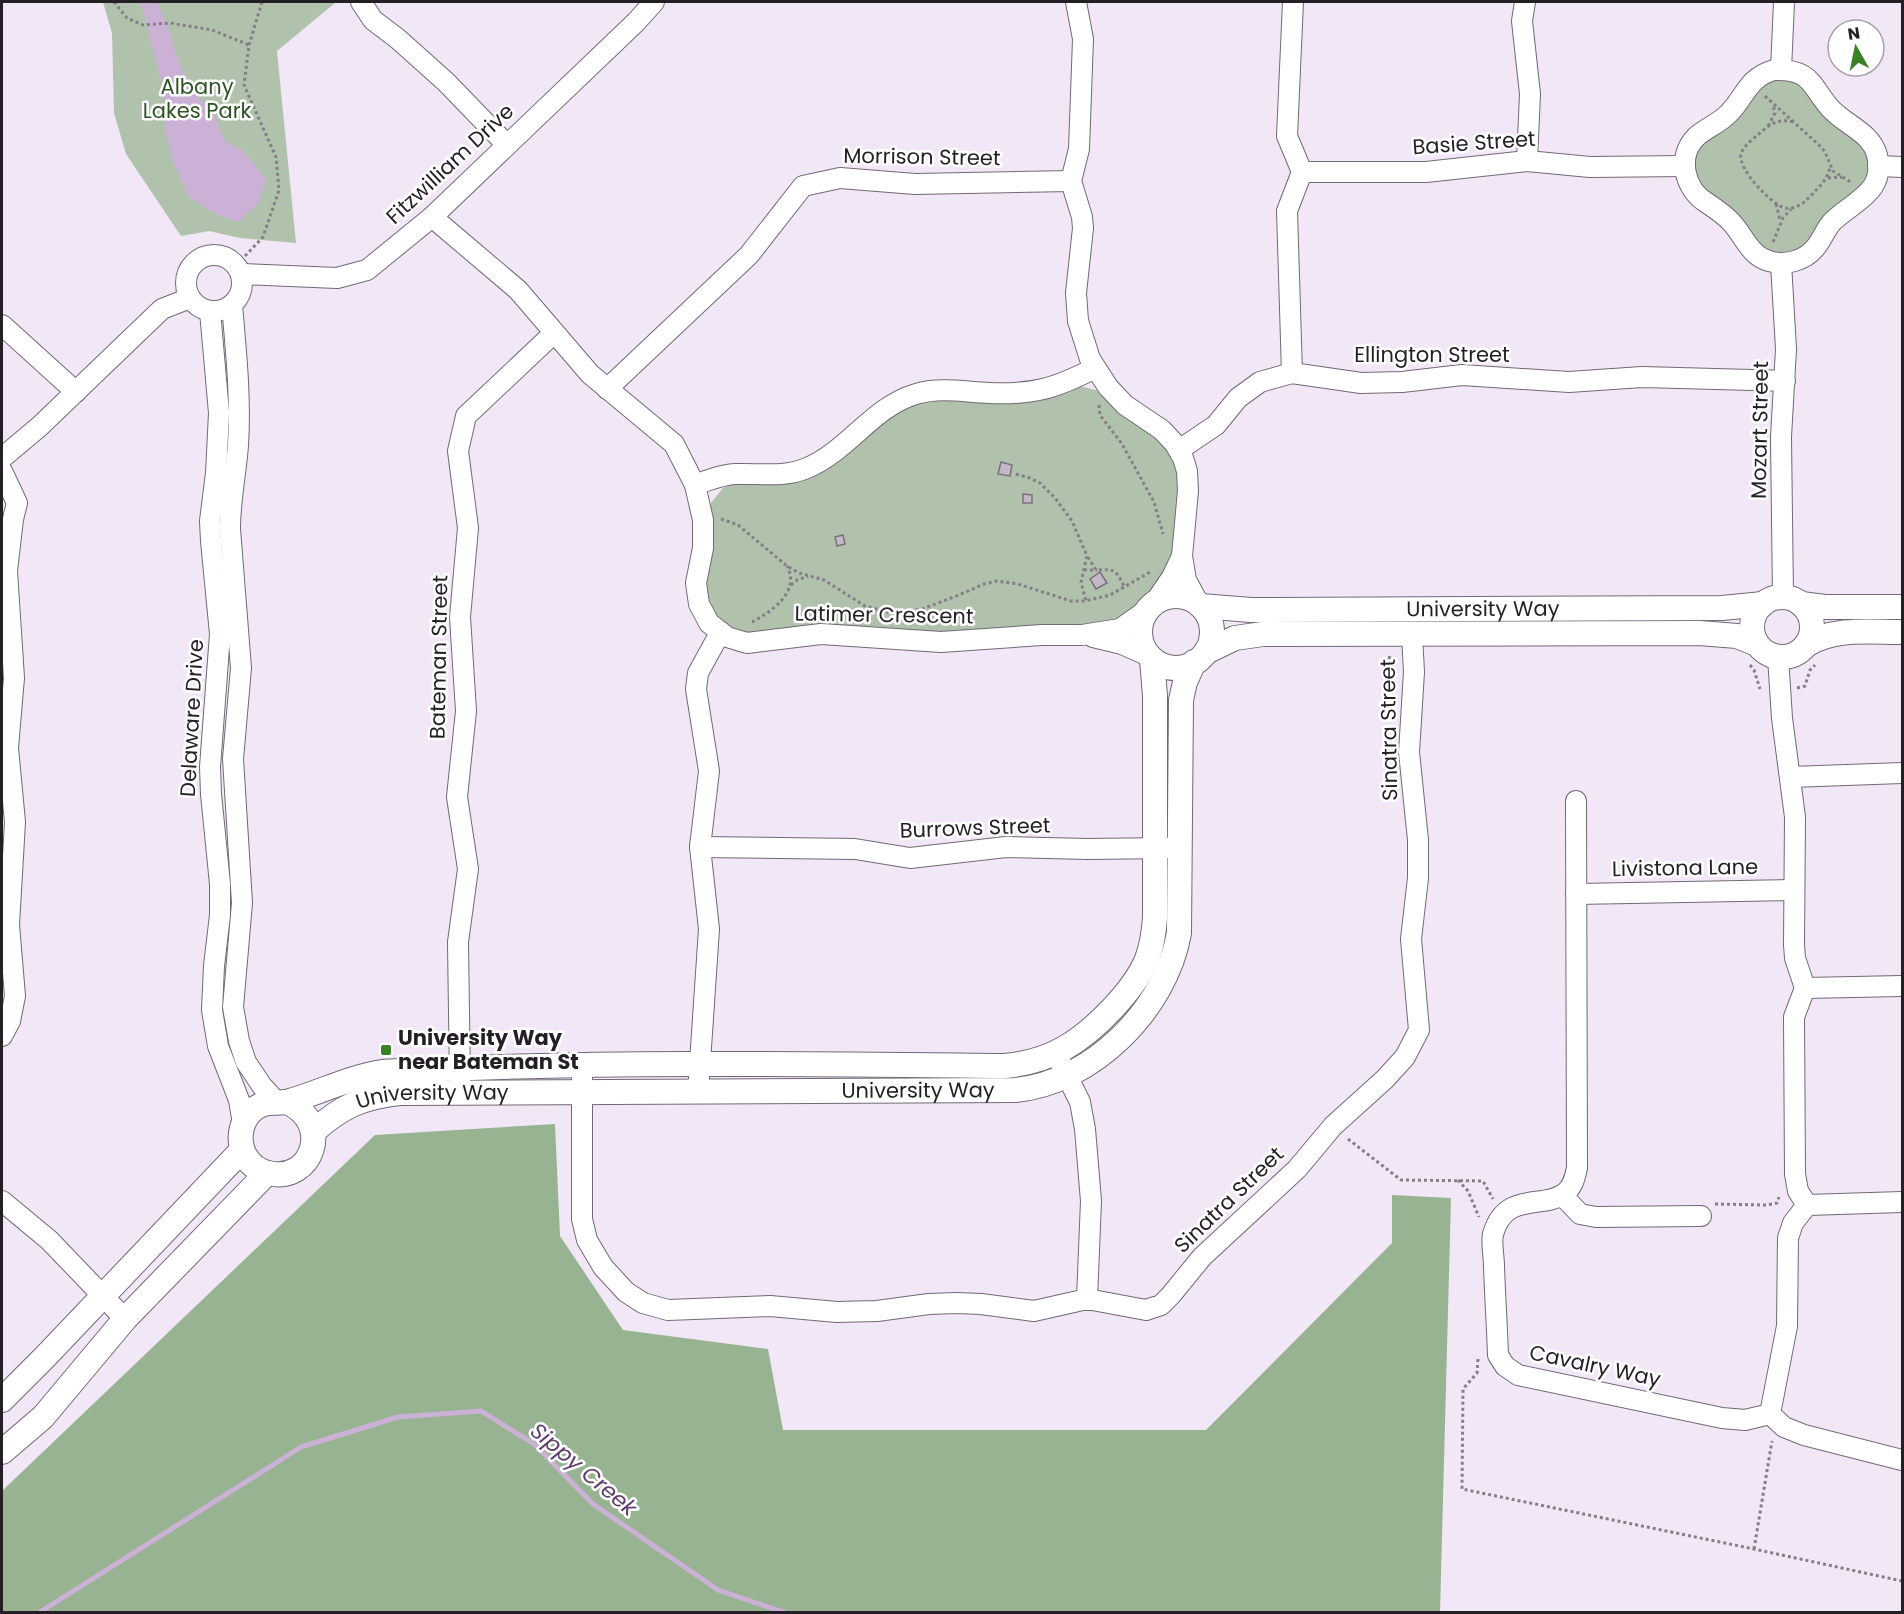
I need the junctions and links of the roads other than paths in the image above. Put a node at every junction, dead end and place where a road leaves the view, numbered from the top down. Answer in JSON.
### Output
{"nodes":[{"id":1,"x":360,"y":2,"type":"edge"},
{"id":2,"x":654,"y":2,"type":"edge"},
{"id":3,"x":1076,"y":2,"type":"edge"},
{"id":4,"x":1293,"y":2,"type":"edge"},
{"id":5,"x":1525,"y":2,"type":"edge"},
{"id":6,"x":1784,"y":2,"type":"edge"},
{"id":7,"x":1781,"y":70,"type":"junction"},
{"id":8,"x":507,"y":145,"type":"junction"},
{"id":9,"x":1527,"y":161,"type":"junction"},
{"id":10,"x":1685,"y":166,"type":"junction"},
{"id":11,"x":1878,"y":166,"type":"junction"},
{"id":12,"x":1902,"y":167,"type":"edge"},
{"id":13,"x":1302,"y":172,"type":"junction"},
{"id":14,"x":1071,"y":181,"type":"junction"},
{"id":15,"x":432,"y":217,"type":"junction"},
{"id":16,"x":1773,"y":262,"type":"junction"},
{"id":17,"x":238,"y":270,"type":"junction"},
{"id":18,"x":190,"y":298,"type":"junction"},
{"id":19,"x":232,"y":305,"type":"junction"},
{"id":20,"x":210,"y":311,"type":"junction"},
{"id":21,"x":2,"y":325,"type":"edge"},
{"id":22,"x":554,"y":333,"type":"junction"},
{"id":23,"x":1095,"y":368,"type":"junction"},
{"id":24,"x":1292,"y":372,"type":"junction"},
{"id":25,"x":1785,"y":381,"type":"junction"},
{"id":26,"x":607,"y":389,"type":"junction"},
{"id":27,"x":76,"y":392,"type":"junction"},
{"id":28,"x":1179,"y":450,"type":"junction"},
{"id":29,"x":2,"y":458,"type":"edge"},
{"id":30,"x":2,"y":471,"type":"edge"},
{"id":31,"x":695,"y":485,"type":"junction"},
{"id":32,"x":2,"y":495,"type":"edge"},
{"id":33,"x":13,"y":519,"type":"junction"},
{"id":34,"x":1182,"y":556,"type":"junction"},
{"id":35,"x":1782,"y":602,"type":"junction"},
{"id":36,"x":1200,"y":605,"type":"junction"},
{"id":37,"x":1151,"y":606,"type":"junction"},
{"id":38,"x":1902,"y":607,"type":"edge"},
{"id":39,"x":1412,"y":610,"type":"junction"},
{"id":40,"x":1902,"y":632,"type":"edge"},
{"id":41,"x":720,"y":633,"type":"junction"},
{"id":42,"x":1082,"y":635,"type":"junction"},
{"id":43,"x":1412,"y":635,"type":"junction"},
{"id":44,"x":1752,"y":653,"type":"junction"},
{"id":45,"x":1812,"y":654,"type":"junction"},
{"id":46,"x":1150,"y":657,"type":"junction"},
{"id":47,"x":1200,"y":657,"type":"junction"},
{"id":48,"x":1778,"y":657,"type":"junction"},
{"id":49,"x":1902,"y":773,"type":"edge"},
{"id":50,"x":1791,"y":777,"type":"junction"},
{"id":51,"x":1576,"y":801,"type":"dead end"},
{"id":52,"x":700,"y":847,"type":"junction"},
{"id":53,"x":1155,"y":848,"type":"junction"},
{"id":54,"x":1180,"y":848,"type":"junction"},
{"id":55,"x":1794,"y":890,"type":"junction"},
{"id":56,"x":1576,"y":894,"type":"junction"},
{"id":57,"x":1902,"y":986,"type":"edge"},
{"id":58,"x":1805,"y":988,"type":"junction"},
{"id":59,"x":2,"y":1036,"type":"edge"},
{"id":60,"x":1056,"y":1053,"type":"junction"},
{"id":61,"x":699,"y":1064,"type":"junction"},
{"id":62,"x":582,"y":1066,"type":"junction"},
{"id":63,"x":1067,"y":1076,"type":"junction"},
{"id":64,"x":459,"y":1080,"type":"junction"},
{"id":65,"x":582,"y":1092,"type":"junction"},
{"id":66,"x":698,"y":1092,"type":"junction"},
{"id":67,"x":282,"y":1102,"type":"junction"},
{"id":68,"x":243,"y":1124,"type":"junction"},
{"id":69,"x":314,"y":1131,"type":"junction"},
{"id":70,"x":242,"y":1150,"type":"junction"},
{"id":71,"x":267,"y":1173,"type":"junction"},
{"id":72,"x":1562,"y":1195,"type":"junction"},
{"id":73,"x":2,"y":1201,"type":"edge"},
{"id":74,"x":1902,"y":1202,"type":"edge"},
{"id":75,"x":1807,"y":1205,"type":"junction"},
{"id":76,"x":1701,"y":1216,"type":"road end"},
{"id":77,"x":102,"y":1296,"type":"junction"},
{"id":78,"x":1087,"y":1299,"type":"junction"},
{"id":79,"x":125,"y":1319,"type":"junction"},
{"id":80,"x":2,"y":1400,"type":"edge"},
{"id":81,"x":1770,"y":1414,"type":"junction"},
{"id":82,"x":2,"y":1452,"type":"edge"},
{"id":83,"x":1902,"y":1460,"type":"edge"}],
"edges":[{"from":1,"to":8,"type":"street"},
{"from":2,"to":8,"type":"street","name":"Fitzwilliam Drive"},
{"from":3,"to":14,"type":"street"},
{"from":4,"to":13,"type":"street"},
{"from":5,"to":9,"type":"street"},
{"from":6,"to":7,"type":"street"},
{"from":7,"to":10,"type":"street"},
{"from":7,"to":11,"type":"street"},
{"from":8,"to":15,"type":"street","name":"Fitzwilliam Drive"},
{"from":9,"to":10,"type":"street","name":"Basie Street"},
{"from":9,"to":13,"type":"street","name":"Basie Street"},
{"from":10,"to":16,"type":"street"},
{"from":11,"to":12,"type":"street"},
{"from":11,"to":16,"type":"street"},
{"from":13,"to":24,"type":"street"},
{"from":14,"to":23,"type":"street"},
{"from":14,"to":26,"type":"street","name":"Morrison Street"},
{"from":15,"to":17,"type":"street","name":"Fitzwilliam Drive"},
{"from":15,"to":22,"type":"street","name":"Latimer Crescent"},
{"from":16,"to":25,"type":"street","name":"Mozart Street"},
{"from":17,"to":18,"type":"street"},
{"from":17,"to":19,"type":"street"},
{"from":18,"to":20,"type":"street"},
{"from":18,"to":27,"type":"street"},
{"from":19,"to":20,"type":"street"},
{"from":19,"to":67,"type":"street","name":"Delaware Drive"},
{"from":20,"to":68,"type":"street","name":"Delaware Drive"},
{"from":21,"to":27,"type":"street"},
{"from":22,"to":26,"type":"street","name":"Latimer Crescent"},
{"from":22,"to":64,"type":"street","name":"Bateman Street"},
{"from":23,"to":28,"type":"street"},
{"from":23,"to":31,"type":"street"},
{"from":24,"to":25,"type":"street","name":"Ellington Street"},
{"from":24,"to":28,"type":"street","name":"Ellington Street"},
{"from":25,"to":35,"type":"street","name":"Mozart Street"},
{"from":26,"to":31,"type":"street","name":"Latimer Crescent"},
{"from":27,"to":29,"type":"street"},
{"from":28,"to":34,"type":"street"},
{"from":30,"to":33,"type":"street"},
{"from":31,"to":41,"type":"street","name":"Latimer Crescent"},
{"from":32,"to":33,"type":"street"},
{"from":33,"to":59,"type":"street"},
{"from":34,"to":36,"type":"street"},
{"from":34,"to":37,"type":"street"},
{"from":35,"to":38,"type":"street","name":"University Way"},
{"from":35,"to":39,"type":"street","name":"University Way"},
{"from":35,"to":44,"type":"street"},
{"from":35,"to":45,"type":"street"},
{"from":36,"to":37,"type":"street"},
{"from":36,"to":39,"type":"street","name":"University Way"},
{"from":36,"to":47,"type":"street"},
{"from":37,"to":42,"type":"street","name":"Latimer Crescent"},
{"from":37,"to":46,"type":"street"},
{"from":39,"to":43,"type":"street"},
{"from":40,"to":45,"type":"street"},
{"from":41,"to":42,"type":"street","name":"Latimer Crescent"},
{"from":41,"to":52,"type":"street"},
{"from":42,"to":46,"type":"street","name":"Latimer Crescent"},
{"from":43,"to":44,"type":"street","name":"University Way"},
{"from":43,"to":47,"type":"street","name":"University Way"},
{"from":43,"to":78,"type":"street","name":"Sinatra Street"},
{"from":44,"to":48,"type":"street","name":"University Way"},
{"from":45,"to":48,"type":"street"},
{"from":46,"to":47,"type":"street"},
{"from":46,"to":53,"type":"street","name":"University Way"},
{"from":47,"to":54,"type":"street","name":"University Way"},
{"from":48,"to":50,"type":"street"},
{"from":49,"to":50,"type":"street"},
{"from":50,"to":55,"type":"street"},
{"from":51,"to":56,"type":"street"},
{"from":52,"to":53,"type":"street","name":"Burrows Street"},
{"from":52,"to":61,"type":"street"},
{"from":53,"to":54,"type":"street","name":"Burrows Street"},
{"from":53,"to":60,"type":"street","name":"University Way"},
{"from":54,"to":63,"type":"street","name":"University Way"},
{"from":55,"to":56,"type":"street","name":"Livistona Lane"},
{"from":55,"to":58,"type":"street"},
{"from":56,"to":72,"type":"street"},
{"from":57,"to":58,"type":"street"},
{"from":58,"to":75,"type":"street"},
{"from":60,"to":61,"type":"street","name":"University Way"},
{"from":60,"to":63,"type":"street"},
{"from":61,"to":62,"type":"street","name":"University Way"},
{"from":61,"to":66,"type":"street"},
{"from":62,"to":64,"type":"street","name":"University Way"},
{"from":62,"to":65,"type":"street","name":"Sinatra Street"},
{"from":63,"to":66,"type":"street","name":"University Way"},
{"from":63,"to":78,"type":"street"},
{"from":64,"to":65,"type":"street","name":"University Way"},
{"from":64,"to":67,"type":"street","name":"University Way"},
{"from":64,"to":69,"type":"street","name":"University Way"},
{"from":65,"to":66,"type":"street","name":"University Way"},
{"from":65,"to":78,"type":"street","name":"Sinatra Street"},
{"from":67,"to":68,"type":"street"},
{"from":67,"to":69,"type":"street"},
{"from":68,"to":70,"type":"street"},
{"from":69,"to":71,"type":"street"},
{"from":70,"to":71,"type":"street"},
{"from":70,"to":77,"type":"street"},
{"from":71,"to":79,"type":"street"},
{"from":72,"to":76,"type":"street"},
{"from":72,"to":81,"type":"street","name":"Cavalry Way"},
{"from":73,"to":77,"type":"street"},
{"from":74,"to":75,"type":"street"},
{"from":75,"to":81,"type":"street"},
{"from":77,"to":79,"type":"street"},
{"from":77,"to":80,"type":"street"},
{"from":79,"to":82,"type":"street"},
{"from":81,"to":83,"type":"street"}]}
